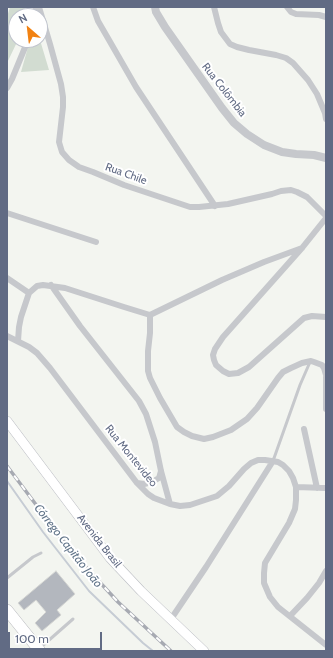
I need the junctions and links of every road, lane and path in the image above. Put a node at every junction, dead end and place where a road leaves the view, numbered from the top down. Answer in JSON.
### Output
{"nodes":[{"id":1,"x":38,"y":7,"type":"edge"},
{"id":2,"x":93,"y":7,"type":"edge"},
{"id":3,"x":155,"y":7,"type":"edge"},
{"id":4,"x":214,"y":7,"type":"edge"},
{"id":5,"x":287,"y":7,"type":"edge"},
{"id":6,"x":326,"y":17,"type":"edge"},
{"id":7,"x":24,"y":48,"type":"edge"},
{"id":8,"x":7,"y":88,"type":"edge"},
{"id":9,"x":326,"y":119,"type":"edge"},
{"id":10,"x":326,"y":158,"type":"edge"},
{"id":11,"x":215,"y":206,"type":"junction"},
{"id":12,"x":7,"y":213,"type":"edge"},
{"id":13,"x":326,"y":217,"type":"edge"},
{"id":14,"x":96,"y":242,"type":"dead end"},
{"id":15,"x":302,"y":248,"type":"junction"},
{"id":16,"x":7,"y":278,"type":"edge"},
{"id":17,"x":52,"y":286,"type":"junction"},
{"id":18,"x":29,"y":293,"type":"junction"},
{"id":19,"x":150,"y":315,"type":"junction"},
{"id":20,"x":326,"y":317,"type":"edge"},
{"id":21,"x":7,"y":336,"type":"edge"},
{"id":22,"x":18,"y":341,"type":"junction"},
{"id":23,"x":311,"y":362,"type":"junction"},
{"id":24,"x":326,"y":376,"type":"edge"},
{"id":25,"x":326,"y":409,"type":"edge"},
{"id":26,"x":7,"y":421,"type":"edge"},
{"id":27,"x":304,"y":429,"type":"dead end"},
{"id":28,"x":273,"y":461,"type":"junction"},
{"id":29,"x":161,"y":471,"type":"junction"},
{"id":30,"x":137,"y":483,"type":"junction"},
{"id":31,"x":296,"y":487,"type":"junction"},
{"id":32,"x":317,"y":488,"type":"junction"},
{"id":33,"x":326,"y":488,"type":"edge"},
{"id":34,"x":170,"y":504,"type":"junction"},
{"id":35,"x":41,"y":553,"type":"dead end"},
{"id":36,"x":326,"y":571,"type":"edge"},
{"id":37,"x":7,"y":578,"type":"edge"},
{"id":38,"x":9,"y":613,"type":"edge"},
{"id":39,"x":290,"y":616,"type":"junction"},
{"id":40,"x":73,"y":618,"type":"dead end"},
{"id":41,"x":171,"y":619,"type":"junction"},
{"id":42,"x":326,"y":645,"type":"edge"},
{"id":43,"x":39,"y":650,"type":"edge"},
{"id":44,"x":204,"y":651,"type":"edge"}],
"edges":[{"from":1,"to":11,"type":"street","name":"Rua Chile"},
{"from":2,"to":11,"type":"street"},
{"from":3,"to":10,"type":"street","name":"Rua Colômbia"},
{"from":4,"to":9,"type":"street"},
{"from":5,"to":6,"type":"street"},
{"from":7,"to":8,"type":"street"},
{"from":11,"to":13,"type":"street","name":"Rua Chile"},
{"from":12,"to":14,"type":"street"},
{"from":13,"to":15,"type":"street"},
{"from":15,"to":19,"type":"street"},
{"from":15,"to":20,"type":"street"},
{"from":16,"to":18,"type":"street"},
{"from":17,"to":18,"type":"street"},
{"from":17,"to":19,"type":"street"},
{"from":17,"to":29,"type":"street"},
{"from":18,"to":22,"type":"street"},
{"from":19,"to":23,"type":"street"},
{"from":21,"to":22,"type":"street","name":"Rua Montevideo"},
{"from":22,"to":30,"type":"street","name":"Rua Montevideo"},
{"from":23,"to":24,"type":"street"},
{"from":23,"to":28,"type":"lane"},
{"from":24,"to":25,"type":"street"},
{"from":26,"to":41,"type":"main road","name":"Avenida Brasil"},
{"from":27,"to":32,"type":"street"},
{"from":28,"to":31,"type":"street"},
{"from":28,"to":34,"type":"street","name":"Rua Montevideo"},
{"from":28,"to":41,"type":"street"},
{"from":29,"to":30,"type":"street"},
{"from":29,"to":34,"type":"street"},
{"from":30,"to":34,"type":"street","name":"Rua Montevideo"},
{"from":31,"to":32,"type":"street"},
{"from":31,"to":39,"type":"street"},
{"from":32,"to":33,"type":"street"},
{"from":35,"to":37,"type":"lane"},
{"from":36,"to":39,"type":"street"},
{"from":38,"to":43,"type":"highway"},
{"from":39,"to":42,"type":"street"},
{"from":40,"to":43,"type":"lane"},
{"from":41,"to":44,"type":"main road","name":"Avenida Brasil"}]}
